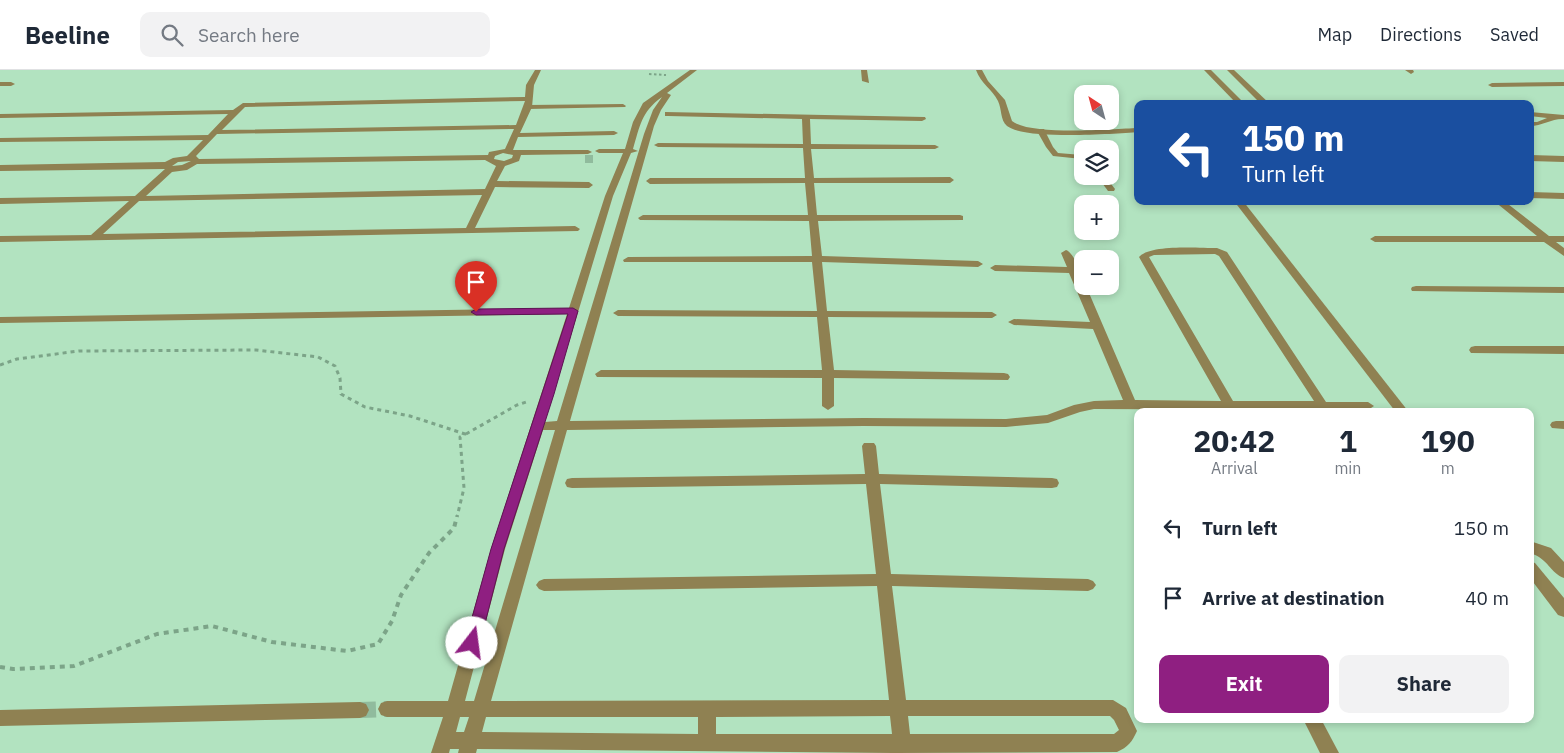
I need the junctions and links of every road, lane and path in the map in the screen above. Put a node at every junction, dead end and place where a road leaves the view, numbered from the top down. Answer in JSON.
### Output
{"nodes":[{"id":1,"x":538,"y":70,"type":"edge"},
{"id":2,"x":694,"y":70,"type":"edge"},
{"id":3,"x":704,"y":70,"type":"edge"},
{"id":4,"x":864,"y":70,"type":"edge"},
{"id":5,"x":979,"y":70,"type":"edge"},
{"id":6,"x":1207,"y":70,"type":"edge"},
{"id":7,"x":1230,"y":70,"type":"edge"},
{"id":8,"x":866,"y":81,"type":"dead end"},
{"id":9,"x":0,"y":84,"type":"edge"},
{"id":10,"x":11,"y":84,"type":"dead end"},
{"id":11,"x":1564,"y":84,"type":"edge"},
{"id":12,"x":1492,"y":85,"type":"dead end"},
{"id":13,"x":670,"y":89,"type":"junction"},
{"id":14,"x":1237,"y":100,"type":"edge"},
{"id":15,"x":1262,"y":100,"type":"edge"},
{"id":16,"x":529,"y":103,"type":"junction"},
{"id":17,"x":623,"y":106,"type":"dead end"},
{"id":18,"x":235,"y":112,"type":"junction"},
{"id":19,"x":641,"y":113,"type":"junction"},
{"id":20,"x":660,"y":114,"type":"junction"},
{"id":21,"x":1534,"y":114,"type":"edge"},
{"id":22,"x":0,"y":116,"type":"edge"},
{"id":23,"x":806,"y":116,"type":"junction"},
{"id":24,"x":1560,"y":117,"type":"edge"},
{"id":25,"x":922,"y":119,"type":"dead end"},
{"id":26,"x":1534,"y":124,"type":"edge"},
{"id":27,"x":1134,"y":130,"type":"edge"},
{"id":28,"x":517,"y":131,"type":"junction"},
{"id":29,"x":1042,"y":131,"type":"junction"},
{"id":30,"x":614,"y":133,"type":"dead end"},
{"id":31,"x":213,"y":134,"type":"junction"},
{"id":32,"x":0,"y":140,"type":"edge"},
{"id":33,"x":658,"y":145,"type":"dead end"},
{"id":34,"x":808,"y":146,"type":"junction"},
{"id":35,"x":935,"y":147,"type":"dead end"},
{"id":36,"x":513,"y":155,"type":"junction"},
{"id":37,"x":587,"y":155,"type":"tunnel mouth"},
{"id":38,"x":598,"y":155,"type":"tunnel mouth"},
{"id":39,"x":626,"y":155,"type":"junction"},
{"id":40,"x":641,"y":155,"type":"junction"},
{"id":41,"x":489,"y":157,"type":"junction"},
{"id":42,"x":1074,"y":157,"type":"edge"},
{"id":43,"x":1534,"y":158,"type":"edge"},
{"id":44,"x":1564,"y":159,"type":"edge"},
{"id":45,"x":192,"y":160,"type":"junction"},
{"id":46,"x":502,"y":164,"type":"junction"},
{"id":47,"x":169,"y":167,"type":"junction"},
{"id":48,"x":0,"y":168,"type":"edge"},
{"id":49,"x":183,"y":168,"type":"junction"},
{"id":50,"x":810,"y":179,"type":"junction"},
{"id":51,"x":950,"y":180,"type":"dead end"},
{"id":52,"x":650,"y":181,"type":"dead end"},
{"id":53,"x":589,"y":185,"type":"dead end"},
{"id":54,"x":1108,"y":185,"type":"edge"},
{"id":55,"x":490,"y":188,"type":"junction"},
{"id":56,"x":1111,"y":189,"type":"dead end"},
{"id":57,"x":1534,"y":195,"type":"edge"},
{"id":58,"x":1564,"y":196,"type":"edge"},
{"id":59,"x":136,"y":199,"type":"junction"},
{"id":60,"x":150,"y":199,"type":"junction"},
{"id":61,"x":0,"y":201,"type":"edge"},
{"id":62,"x":1241,"y":205,"type":"edge"},
{"id":63,"x":1503,"y":205,"type":"edge"},
{"id":64,"x":814,"y":217,"type":"junction"},
{"id":65,"x":643,"y":218,"type":"dead end"},
{"id":66,"x":960,"y":218,"type":"dead end"},
{"id":67,"x":575,"y":229,"type":"dead end"},
{"id":68,"x":469,"y":231,"type":"junction"},
{"id":69,"x":92,"y":238,"type":"junction"},
{"id":70,"x":106,"y":238,"type":"junction"},
{"id":71,"x":1545,"y":238,"type":"junction"},
{"id":72,"x":1375,"y":239,"type":"dead end"},
{"id":73,"x":1564,"y":239,"type":"edge"},
{"id":74,"x":0,"y":240,"type":"edge"},
{"id":75,"x":1066,"y":253,"type":"dead end"},
{"id":76,"x":1564,"y":253,"type":"edge"},
{"id":77,"x":816,"y":259,"type":"junction"},
{"id":78,"x":628,"y":260,"type":"dead end"},
{"id":79,"x":978,"y":264,"type":"dead end"},
{"id":80,"x":995,"y":268,"type":"dead end"},
{"id":81,"x":1072,"y":270,"type":"junction"},
{"id":82,"x":1416,"y":289,"type":"dead end"},
{"id":83,"x":1564,"y":290,"type":"edge"},
{"id":84,"x":573,"y":311,"type":"junction"},
{"id":85,"x":618,"y":313,"type":"dead end"},
{"id":86,"x":821,"y":313,"type":"junction"},
{"id":87,"x":992,"y":315,"type":"dead end"},
{"id":88,"x":0,"y":320,"type":"edge"},
{"id":89,"x":1014,"y":322,"type":"dead end"},
{"id":90,"x":1096,"y":326,"type":"junction"},
{"id":91,"x":1475,"y":350,"type":"dead end"},
{"id":92,"x":1564,"y":350,"type":"edge"},
{"id":93,"x":0,"y":365,"type":"edge"},
{"id":94,"x":601,"y":374,"type":"dead end"},
{"id":95,"x":828,"y":374,"type":"junction"},
{"id":96,"x":1004,"y":377,"type":"dead end"},
{"id":97,"x":548,"y":394,"type":"junction"},
{"id":98,"x":1131,"y":404,"type":"junction"},
{"id":99,"x":828,"y":406,"type":"dead end"},
{"id":100,"x":1230,"y":406,"type":"junction"},
{"id":101,"x":1323,"y":406,"type":"junction"},
{"id":102,"x":1368,"y":406,"type":"dead end"},
{"id":103,"x":1400,"y":408,"type":"edge"},
{"id":104,"x":538,"y":426,"type":"junction"},
{"id":105,"x":561,"y":426,"type":"junction"},
{"id":106,"x":466,"y":434,"type":"junction"},
{"id":107,"x":869,"y":446,"type":"dead end"},
{"id":108,"x":874,"y":479,"type":"junction"},
{"id":109,"x":572,"y":483,"type":"dead end"},
{"id":110,"x":1052,"y":483,"type":"dead end"},
{"id":111,"x":1534,"y":548,"type":"edge"},
{"id":112,"x":1534,"y":572,"type":"edge"},
{"id":113,"x":1564,"y":572,"type":"edge"},
{"id":114,"x":885,"y":580,"type":"junction"},
{"id":115,"x":544,"y":585,"type":"dead end"},
{"id":116,"x":1088,"y":585,"type":"dead end"},
{"id":117,"x":1564,"y":610,"type":"edge"},
{"id":118,"x":0,"y":667,"type":"edge"},
{"id":119,"x":454,"y":707,"type":"junction"},
{"id":120,"x":480,"y":708,"type":"junction"},
{"id":121,"x":707,"y":708,"type":"junction"},
{"id":122,"x":387,"y":709,"type":"tunnel mouth"},
{"id":123,"x":898,"y":709,"type":"junction"},
{"id":124,"x":360,"y":710,"type":"tunnel mouth"},
{"id":125,"x":0,"y":718,"type":"edge"},
{"id":126,"x":1314,"y":723,"type":"edge"},
{"id":127,"x":708,"y":742,"type":"junction"},
{"id":128,"x":442,"y":746,"type":"edge"},
{"id":129,"x":469,"y":747,"type":"edge"},
{"id":130,"x":903,"y":748,"type":"edge"},
{"id":131,"x":1330,"y":753,"type":"edge"}],
"edges":[{"from":1,"to":16,"type":"street"},
{"from":2,"to":13,"type":"street"},
{"from":3,"to":13,"type":"street"},
{"from":4,"to":8,"type":"street"},
{"from":5,"to":29,"type":"street"},
{"from":6,"to":14,"type":"street"},
{"from":7,"to":15,"type":"street"},
{"from":9,"to":10,"type":"street"},
{"from":11,"to":12,"type":"street"},
{"from":13,"to":19,"type":"street"},
{"from":13,"to":20,"type":"street"},
{"from":16,"to":17,"type":"lane"},
{"from":16,"to":18,"type":"street"},
{"from":16,"to":28,"type":"street"},
{"from":18,"to":22,"type":"street"},
{"from":18,"to":31,"type":"street"},
{"from":19,"to":20,"type":"street"},
{"from":19,"to":39,"type":"street"},
{"from":20,"to":23,"type":"street"},
{"from":20,"to":40,"type":"street"},
{"from":21,"to":24,"type":"street"},
{"from":23,"to":25,"type":"street"},
{"from":23,"to":34,"type":"street"},
{"from":24,"to":26,"type":"street"},
{"from":27,"to":29,"type":"street"},
{"from":28,"to":30,"type":"street"},
{"from":28,"to":31,"type":"street"},
{"from":28,"to":36,"type":"street"},
{"from":29,"to":42,"type":"lane"},
{"from":31,"to":32,"type":"street"},
{"from":31,"to":45,"type":"street"},
{"from":33,"to":34,"type":"street"},
{"from":34,"to":35,"type":"street"},
{"from":34,"to":50,"type":"street"},
{"from":36,"to":37,"type":"street"},
{"from":36,"to":41,"type":"street"},
{"from":36,"to":46,"type":"street"},
{"from":38,"to":39,"type":"street"},
{"from":39,"to":40,"type":"street"},
{"from":39,"to":84,"type":"street"},
{"from":40,"to":105,"type":"street"},
{"from":41,"to":45,"type":"street"},
{"from":41,"to":46,"type":"street"},
{"from":43,"to":44,"type":"street"},
{"from":45,"to":47,"type":"street"},
{"from":45,"to":49,"type":"street"},
{"from":46,"to":55,"type":"street"},
{"from":47,"to":48,"type":"street"},
{"from":47,"to":49,"type":"street"},
{"from":47,"to":59,"type":"street"},
{"from":49,"to":60,"type":"street"},
{"from":50,"to":51,"type":"street"},
{"from":50,"to":52,"type":"street"},
{"from":50,"to":64,"type":"street"},
{"from":53,"to":55,"type":"street"},
{"from":54,"to":56,"type":"lane"},
{"from":55,"to":60,"type":"street"},
{"from":55,"to":68,"type":"street"},
{"from":57,"to":58,"type":"street"},
{"from":59,"to":60,"type":"street"},
{"from":59,"to":61,"type":"street"},
{"from":59,"to":69,"type":"street"},
{"from":60,"to":70,"type":"street"},
{"from":62,"to":103,"type":"street"},
{"from":63,"to":71,"type":"street"},
{"from":64,"to":65,"type":"street"},
{"from":64,"to":66,"type":"street"},
{"from":64,"to":77,"type":"street"},
{"from":67,"to":68,"type":"street"},
{"from":68,"to":70,"type":"street"},
{"from":69,"to":70,"type":"street"},
{"from":69,"to":74,"type":"street"},
{"from":71,"to":72,"type":"street"},
{"from":71,"to":73,"type":"street"},
{"from":71,"to":76,"type":"street"},
{"from":75,"to":81,"type":"street"},
{"from":77,"to":78,"type":"street"},
{"from":77,"to":79,"type":"street"},
{"from":77,"to":86,"type":"street"},
{"from":80,"to":81,"type":"street"},
{"from":81,"to":90,"type":"street"},
{"from":82,"to":83,"type":"street"},
{"from":84,"to":88,"type":"street"},
{"from":84,"to":97,"type":"street"},
{"from":85,"to":86,"type":"street"},
{"from":86,"to":87,"type":"street"},
{"from":86,"to":95,"type":"street"},
{"from":89,"to":90,"type":"street"},
{"from":90,"to":98,"type":"street"},
{"from":91,"to":92,"type":"street"},
{"from":93,"to":106,"type":"path"},
{"from":94,"to":95,"type":"street"},
{"from":95,"to":96,"type":"street"},
{"from":95,"to":99,"type":"street"},
{"from":97,"to":104,"type":"street"},
{"from":97,"to":106,"type":"path"},
{"from":98,"to":100,"type":"street"},
{"from":98,"to":105,"type":"street"},
{"from":100,"to":101,"type":"street"},
{"from":100,"to":101,"type":"street"},
{"from":101,"to":102,"type":"street"},
{"from":104,"to":105,"type":"street"},
{"from":104,"to":119,"type":"street"},
{"from":105,"to":120,"type":"street"},
{"from":106,"to":118,"type":"path"},
{"from":107,"to":108,"type":"street"},
{"from":108,"to":109,"type":"street"},
{"from":108,"to":110,"type":"street"},
{"from":108,"to":114,"type":"street"},
{"from":111,"to":113,"type":"street"},
{"from":112,"to":117,"type":"street"},
{"from":114,"to":115,"type":"street"},
{"from":114,"to":116,"type":"street"},
{"from":114,"to":123,"type":"street"},
{"from":119,"to":120,"type":"street"},
{"from":119,"to":122,"type":"street"},
{"from":119,"to":128,"type":"street"},
{"from":120,"to":121,"type":"street"},
{"from":120,"to":129,"type":"street"},
{"from":121,"to":123,"type":"street"},
{"from":121,"to":127,"type":"street"},
{"from":123,"to":130,"type":"street"},
{"from":123,"to":130,"type":"street"},
{"from":124,"to":125,"type":"street"},
{"from":126,"to":131,"type":"street"},
{"from":127,"to":129,"type":"street"},
{"from":127,"to":130,"type":"street"},
{"from":128,"to":129,"type":"street"}]}
